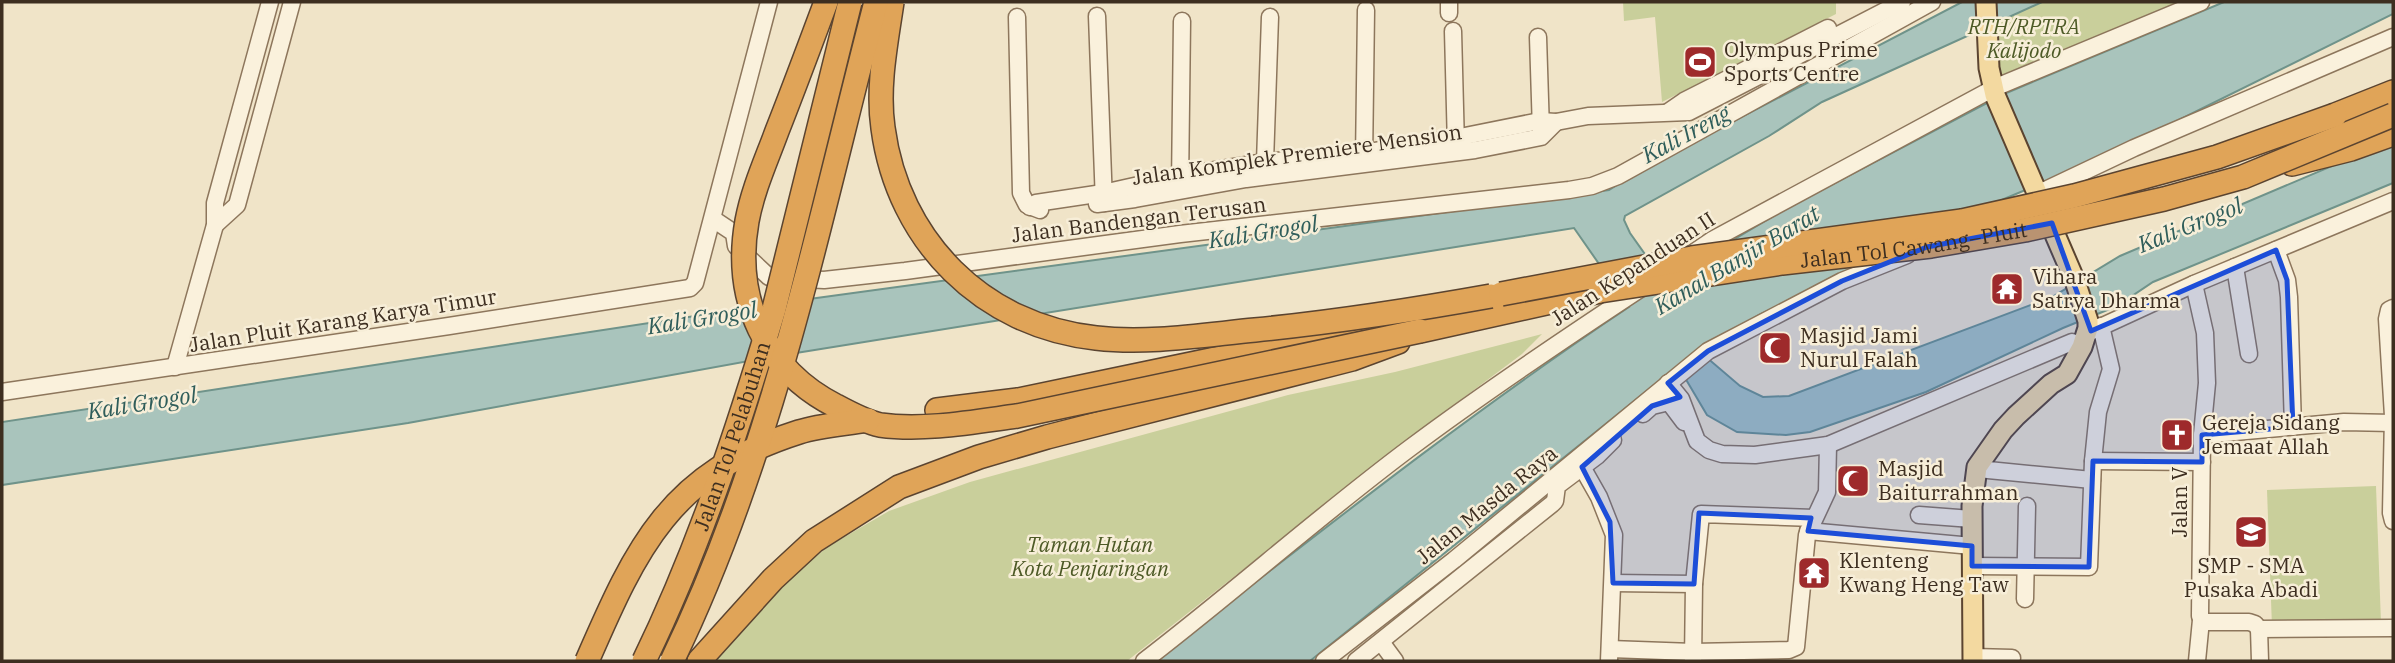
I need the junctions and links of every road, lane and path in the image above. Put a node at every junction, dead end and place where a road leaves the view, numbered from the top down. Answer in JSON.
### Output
{"nodes":[{"id":1,"x":270,"y":2,"type":"edge"},
{"id":2,"x":292,"y":2,"type":"edge"},
{"id":3,"x":769,"y":2,"type":"edge"},
{"id":4,"x":826,"y":2,"type":"edge"},
{"id":5,"x":850,"y":2,"type":"edge"},
{"id":6,"x":876,"y":2,"type":"edge"},
{"id":7,"x":891,"y":2,"type":"edge"},
{"id":8,"x":1932,"y":2,"type":"edge"},
{"id":9,"x":1977,"y":2,"type":"edge"},
{"id":10,"x":1986,"y":2,"type":"edge"},
{"id":11,"x":2201,"y":2,"type":"edge"},
{"id":12,"x":1890,"y":3,"type":"edge"},
{"id":13,"x":1366,"y":10,"type":"dead end"},
{"id":14,"x":1097,"y":16,"type":"dead end"},
{"id":15,"x":1017,"y":17,"type":"dead end"},
{"id":16,"x":1270,"y":17,"type":"dead end"},
{"id":17,"x":1182,"y":21,"type":"dead end"},
{"id":18,"x":1982,"y":30,"type":"junction"},
{"id":19,"x":1452,"y":31,"type":"dead end"},
{"id":20,"x":1538,"y":37,"type":"dead end"},
{"id":21,"x":2393,"y":37,"type":"edge"},
{"id":22,"x":2393,"y":89,"type":"edge"},
{"id":23,"x":1990,"y":94,"type":"junction"},
{"id":24,"x":2393,"y":114,"type":"edge"},
{"id":25,"x":1546,"y":126,"type":"junction"},
{"id":26,"x":2393,"y":134,"type":"edge"},
{"id":27,"x":1456,"y":145,"type":"junction"},
{"id":28,"x":1364,"y":158,"type":"junction"},
{"id":29,"x":1266,"y":169,"type":"junction"},
{"id":30,"x":2243,"y":177,"type":"junction"},
{"id":31,"x":1180,"y":184,"type":"junction"},
{"id":32,"x":1103,"y":198,"type":"junction"},
{"id":33,"x":2393,"y":201,"type":"edge"},
{"id":34,"x":2039,"y":204,"type":"junction"},
{"id":35,"x":215,"y":225,"type":"junction"},
{"id":36,"x":726,"y":231,"type":"junction"},
{"id":37,"x":2276,"y":250,"type":"junction"},
{"id":38,"x":2235,"y":267,"type":"junction"},
{"id":39,"x":2194,"y":284,"type":"junction"},
{"id":40,"x":1501,"y":294,"type":"junction"},
{"id":41,"x":2393,"y":308,"type":"edge"},
{"id":42,"x":1420,"y":331,"type":"junction"},
{"id":43,"x":2083,"y":332,"type":"junction"},
{"id":44,"x":2249,"y":354,"type":"dead end"},
{"id":45,"x":175,"y":368,"type":"junction"},
{"id":46,"x":1671,"y":380,"type":"junction"},
{"id":47,"x":2,"y":392,"type":"edge"},
{"id":48,"x":2393,"y":423,"type":"edge"},
{"id":49,"x":2293,"y":427,"type":"junction"},
{"id":50,"x":1692,"y":428,"type":"junction"},
{"id":51,"x":2202,"y":435,"type":"junction"},
{"id":52,"x":1828,"y":445,"type":"junction"},
{"id":53,"x":2093,"y":461,"type":"junction"},
{"id":54,"x":2202,"y":462,"type":"junction"},
{"id":55,"x":1979,"y":464,"type":"junction"},
{"id":56,"x":1582,"y":467,"type":"junction"},
{"id":57,"x":2092,"y":480,"type":"junction"},
{"id":58,"x":2027,"y":506,"type":"dead end"},
{"id":59,"x":1919,"y":515,"type":"dead end"},
{"id":60,"x":1972,"y":519,"type":"junction"},
{"id":61,"x":2393,"y":521,"type":"edge"},
{"id":62,"x":1811,"y":524,"type":"junction"},
{"id":63,"x":1972,"y":546,"type":"junction"},
{"id":64,"x":1972,"y":566,"type":"junction"},
{"id":65,"x":2026,"y":566,"type":"junction"},
{"id":66,"x":1614,"y":583,"type":"junction"},
{"id":67,"x":1694,"y":584,"type":"junction"},
{"id":68,"x":2025,"y":599,"type":"dead end"},
{"id":69,"x":2201,"y":620,"type":"junction"},
{"id":70,"x":2393,"y":628,"type":"edge"},
{"id":71,"x":2259,"y":629,"type":"junction"},
{"id":72,"x":1381,"y":642,"type":"junction"},
{"id":73,"x":1609,"y":655,"type":"edge"},
{"id":74,"x":1693,"y":657,"type":"edge"},
{"id":75,"x":1739,"y":657,"type":"edge"},
{"id":76,"x":2012,"y":658,"type":"dead end"},
{"id":77,"x":1973,"y":659,"type":"edge"},
{"id":78,"x":587,"y":661,"type":"edge"},
{"id":79,"x":644,"y":661,"type":"edge"},
{"id":80,"x":672,"y":661,"type":"edge"},
{"id":81,"x":699,"y":661,"type":"edge"},
{"id":82,"x":1144,"y":661,"type":"edge"},
{"id":83,"x":1324,"y":661,"type":"edge"},
{"id":84,"x":1356,"y":661,"type":"edge"},
{"id":85,"x":1395,"y":661,"type":"edge"},
{"id":86,"x":2197,"y":661,"type":"edge"},
{"id":87,"x":2260,"y":661,"type":"edge"}],
"edges":[{"from":1,"to":35,"type":"street"},
{"from":2,"to":35,"type":"street"},
{"from":3,"to":36,"type":"street"},
{"from":4,"to":42,"type":"highway","bridge":true},
{"from":5,"to":79,"type":"highway","name":"Jalan Tol Pelabuhan","bridge":true},
{"from":6,"to":80,"type":"highway","bridge":true},
{"from":7,"to":40,"type":"highway","bridge":true},
{"from":8,"to":36,"type":"street","name":"Jalan Bandengan Terusan"},
{"from":9,"to":18,"type":"main road"},
{"from":10,"to":18,"type":"main road"},
{"from":11,"to":23,"type":"street","name":"Jalan Kepanduan II"},
{"from":12,"to":25,"type":"street","name":"Jalan Komplek Premiere Mension"},
{"from":13,"to":28,"type":"street"},
{"from":14,"to":32,"type":"street"},
{"from":15,"to":32,"type":"street","name":"Jalan Komplek Premiere Mension"},
{"from":16,"to":29,"type":"street"},
{"from":17,"to":31,"type":"street"},
{"from":18,"to":23,"type":"main road"},
{"from":19,"to":27,"type":"street"},
{"from":20,"to":25,"type":"street"},
{"from":21,"to":34,"type":"street","name":"Jalan Masda Raya"},
{"from":22,"to":40,"type":"highway","name":"Jalan Tol Cawang–Pluit","bridge":true},
{"from":23,"to":34,"type":"main road"},
{"from":23,"to":82,"type":"street","name":"Jalan Kepanduan II","bridge":true},
{"from":24,"to":30,"type":"highway","name":"Jalan Tol Cawang–Pluit","bridge":true},
{"from":25,"to":27,"type":"street","name":"Jalan Komplek Premiere Mension"},
{"from":26,"to":30,"type":"highway","bridge":true},
{"from":27,"to":28,"type":"street","name":"Jalan Komplek Premiere Mension"},
{"from":28,"to":29,"type":"street","name":"Jalan Komplek Premiere Mension"},
{"from":29,"to":31,"type":"street","name":"Jalan Komplek Premiere Mension"},
{"from":30,"to":42,"type":"highway","name":"Jalan Tol Cawang–Pluit","bridge":true},
{"from":31,"to":32,"type":"street","name":"Jalan Komplek Premiere Mension"},
{"from":33,"to":37,"type":"street"},
{"from":34,"to":43,"type":"main road"},
{"from":34,"to":46,"type":"street","name":"Jalan Masda Raya"},
{"from":35,"to":45,"type":"street"},
{"from":36,"to":45,"type":"street","name":"Jalan Pluit Karang Karya Timur"},
{"from":37,"to":38,"type":"street"},
{"from":37,"to":49,"type":"street"},
{"from":38,"to":39,"type":"street"},
{"from":38,"to":44,"type":"street"},
{"from":39,"to":43,"type":"street"},
{"from":39,"to":51,"type":"street","name":"Jalan V"},
{"from":40,"to":78,"type":"highway","bridge":true},
{"from":41,"to":48,"type":"street"},
{"from":42,"to":81,"type":"highway","bridge":true},
{"from":43,"to":52,"type":"street"},
{"from":43,"to":53,"type":"street"},
{"from":43,"to":55,"type":"main road"},
{"from":45,"to":47,"type":"street","name":"Jalan Pluit Karang Karya Timur"},
{"from":46,"to":50,"type":"street"},
{"from":46,"to":83,"type":"street","name":"Jalan Masda Raya"},
{"from":48,"to":49,"type":"street"},
{"from":48,"to":61,"type":"street"},
{"from":49,"to":51,"type":"street"},
{"from":50,"to":52,"type":"street"},
{"from":50,"to":56,"type":"street"},
{"from":51,"to":54,"type":"street","name":"Jalan V"},
{"from":52,"to":62,"type":"street"},
{"from":53,"to":54,"type":"street"},
{"from":53,"to":57,"type":"street"},
{"from":54,"to":69,"type":"street","name":"Jalan V"},
{"from":55,"to":57,"type":"street"},
{"from":55,"to":60,"type":"main road"},
{"from":56,"to":66,"type":"street"},
{"from":56,"to":72,"type":"street"},
{"from":57,"to":65,"type":"street"},
{"from":58,"to":65,"type":"street"},
{"from":59,"to":60,"type":"street"},
{"from":60,"to":63,"type":"main road"},
{"from":62,"to":63,"type":"street"},
{"from":62,"to":67,"type":"street"},
{"from":62,"to":75,"type":"street"},
{"from":63,"to":64,"type":"main road"},
{"from":64,"to":65,"type":"street"},
{"from":64,"to":77,"type":"main road"},
{"from":65,"to":68,"type":"street"},
{"from":66,"to":67,"type":"street"},
{"from":66,"to":73,"type":"street"},
{"from":67,"to":74,"type":"street"},
{"from":69,"to":71,"type":"street"},
{"from":69,"to":86,"type":"street","name":"Jalan V"},
{"from":70,"to":71,"type":"street"},
{"from":71,"to":87,"type":"street"},
{"from":72,"to":84,"type":"street"},
{"from":72,"to":85,"type":"street"},
{"from":73,"to":74,"type":"street"},
{"from":74,"to":75,"type":"street"},
{"from":76,"to":77,"type":"street"}]}
